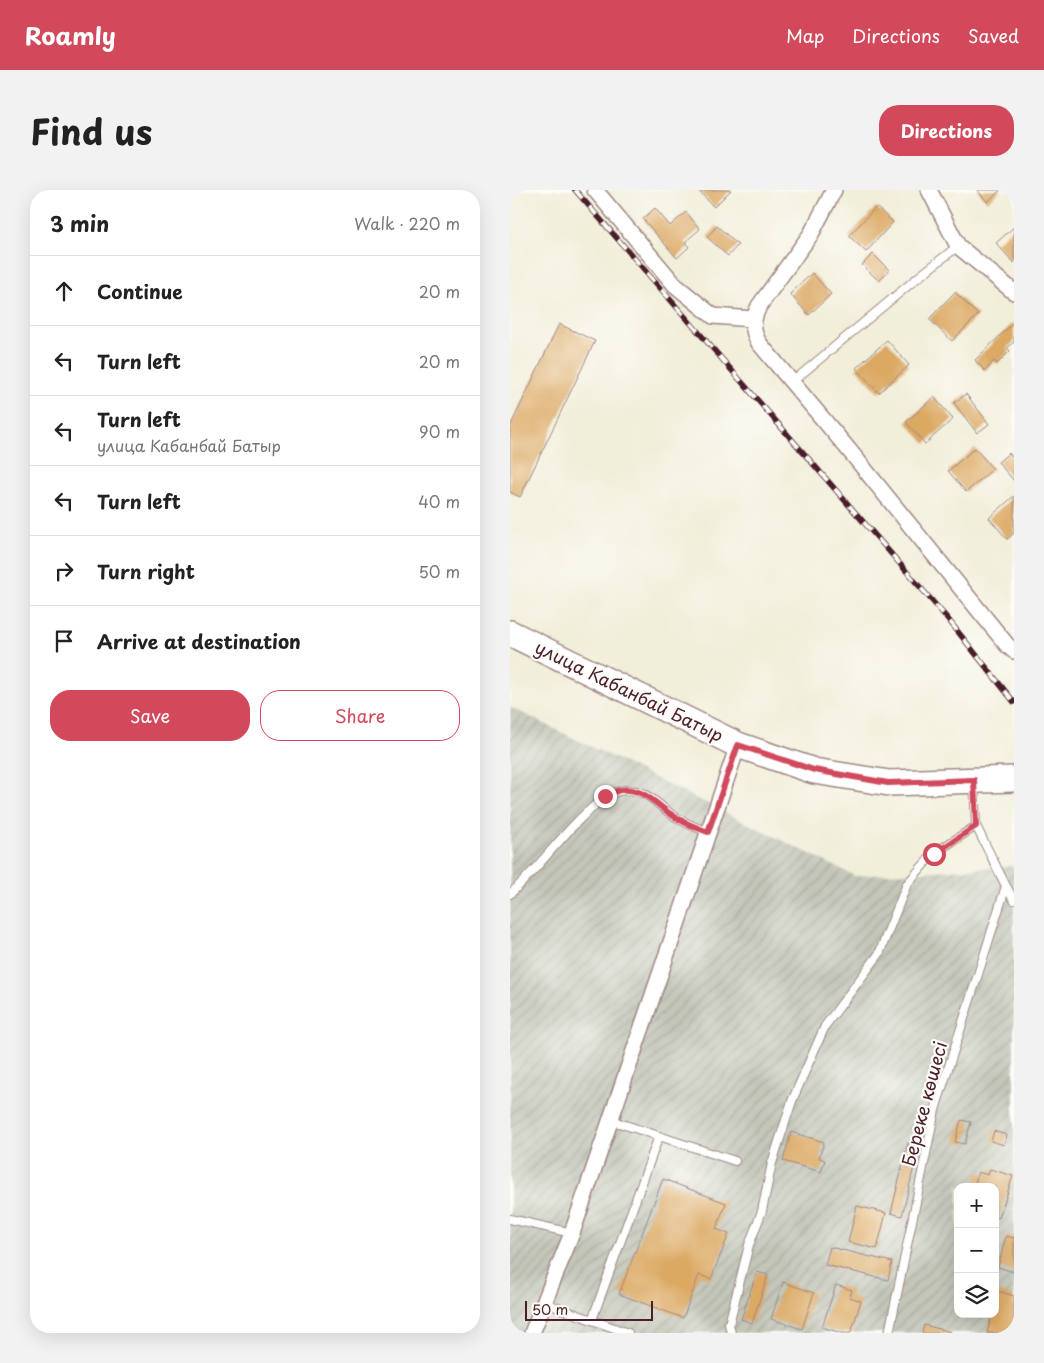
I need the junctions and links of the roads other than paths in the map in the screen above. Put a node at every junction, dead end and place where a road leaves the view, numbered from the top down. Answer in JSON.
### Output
{"nodes":[{"id":1,"x":595,"y":190,"type":"edge"},
{"id":2,"x":834,"y":190,"type":"edge"},
{"id":3,"x":929,"y":190,"type":"edge"},
{"id":4,"x":958,"y":246,"type":"junction"},
{"id":5,"x":1014,"y":292,"type":"edge"},
{"id":6,"x":753,"y":319,"type":"junction"},
{"id":7,"x":792,"y":382,"type":"junction"},
{"id":8,"x":510,"y":634,"type":"edge"},
{"id":9,"x":1014,"y":651,"type":"edge"},
{"id":10,"x":738,"y":745,"type":"junction"},
{"id":11,"x":1014,"y":779,"type":"edge"},
{"id":12,"x":974,"y":780,"type":"junction"},
{"id":13,"x":976,"y":826,"type":"junction"},
{"id":14,"x":708,"y":832,"type":"junction"},
{"id":15,"x":1006,"y":886,"type":"junction"},
{"id":16,"x":510,"y":894,"type":"edge"},
{"id":17,"x":1014,"y":900,"type":"edge"},
{"id":18,"x":610,"y":1120,"type":"junction"},
{"id":19,"x":659,"y":1136,"type":"junction"},
{"id":20,"x":735,"y":1161,"type":"dead end"},
{"id":21,"x":510,"y":1219,"type":"edge"},
{"id":22,"x":572,"y":1233,"type":"junction"},
{"id":23,"x":545,"y":1303,"type":"junction"},
{"id":24,"x":592,"y":1320,"type":"junction"},
{"id":25,"x":532,"y":1333,"type":"edge"},
{"id":26,"x":628,"y":1333,"type":"edge"},
{"id":27,"x":732,"y":1333,"type":"edge"},
{"id":28,"x":889,"y":1333,"type":"edge"}],
"edges":[{"from":1,"to":6,"type":"street"},
{"from":2,"to":6,"type":"street"},
{"from":3,"to":4,"type":"street"},
{"from":4,"to":5,"type":"street"},
{"from":4,"to":7,"type":"lane"},
{"from":6,"to":7,"type":"street"},
{"from":7,"to":9,"type":"street"},
{"from":8,"to":10,"type":"main road","name":"улица Кабанбай Батыр"},
{"from":10,"to":12,"type":"main road","name":"улица Кабанбай Батыр"},
{"from":10,"to":14,"type":"street"},
{"from":11,"to":12,"type":"main road","name":"улица Кабанбай Батыр"},
{"from":12,"to":13,"type":"lane"},
{"from":13,"to":15,"type":"lane"},
{"from":13,"to":27,"type":"lane"},
{"from":14,"to":16,"type":"lane"},
{"from":14,"to":18,"type":"street"},
{"from":15,"to":17,"type":"lane"},
{"from":15,"to":28,"type":"lane","name":"Береке көшесі"},
{"from":18,"to":19,"type":"lane"},
{"from":18,"to":22,"type":"street"},
{"from":19,"to":20,"type":"lane"},
{"from":19,"to":24,"type":"lane"},
{"from":21,"to":22,"type":"lane"},
{"from":22,"to":23,"type":"street"},
{"from":23,"to":24,"type":"lane"},
{"from":23,"to":25,"type":"street"},
{"from":24,"to":26,"type":"lane"}]}
